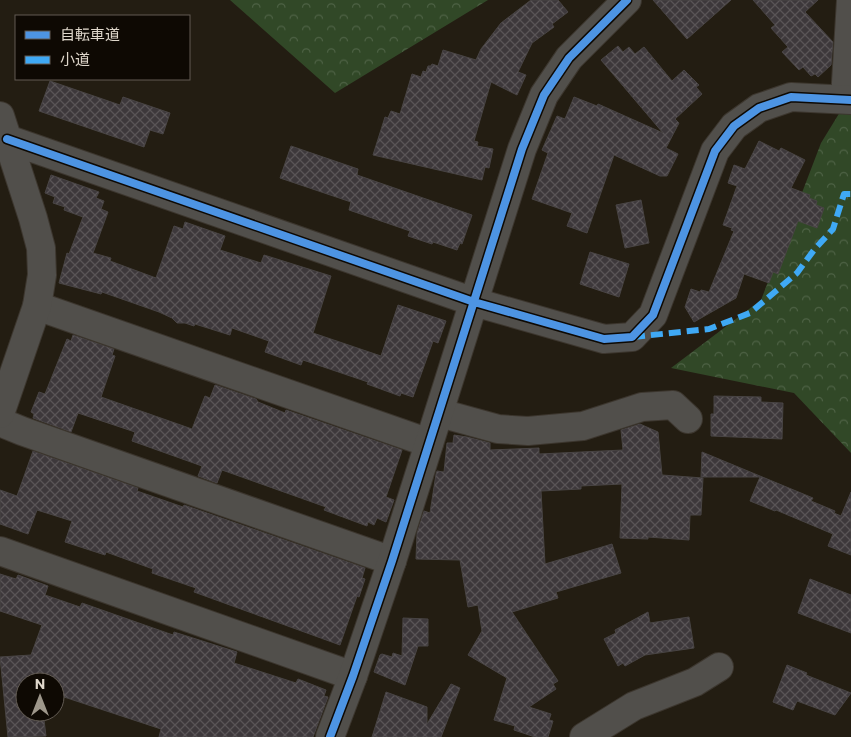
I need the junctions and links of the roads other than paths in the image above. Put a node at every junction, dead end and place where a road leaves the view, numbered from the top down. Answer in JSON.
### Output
{"nodes":[{"id":1,"x":627,"y":0,"type":"edge"},
{"id":2,"x":851,"y":0,"type":"edge"},
{"id":3,"x":848,"y":99,"type":"edge"},
{"id":4,"x":4,"y":127,"type":"edge"},
{"id":5,"x":474,"y":302,"type":"junction"},
{"id":6,"x":37,"y":306,"type":"junction"},
{"id":7,"x":440,"y":413,"type":"junction"},
{"id":8,"x":0,"y":414,"type":"edge"},
{"id":9,"x":688,"y":419,"type":"dead end"},
{"id":10,"x":0,"y":422,"type":"edge"},
{"id":11,"x":429,"y":443,"type":"junction"},
{"id":12,"x":0,"y":550,"type":"edge"},
{"id":13,"x":392,"y":561,"type":"junction"},
{"id":14,"x":719,"y":668,"type":"dead end"},
{"id":15,"x":354,"y":676,"type":"junction"},
{"id":16,"x":330,"y":737,"type":"edge"},
{"id":17,"x":584,"y":737,"type":"edge"}],
"edges":[{"from":1,"to":5,"type":"street"},
{"from":2,"to":3,"type":"street"},
{"from":3,"to":5,"type":"street"},
{"from":4,"to":5,"type":"street"},
{"from":4,"to":6,"type":"street"},
{"from":5,"to":7,"type":"street"},
{"from":6,"to":8,"type":"street"},
{"from":6,"to":11,"type":"street"},
{"from":7,"to":9,"type":"street"},
{"from":7,"to":11,"type":"street"},
{"from":10,"to":13,"type":"street"},
{"from":11,"to":13,"type":"street"},
{"from":12,"to":15,"type":"street"},
{"from":13,"to":15,"type":"street"},
{"from":14,"to":17,"type":"street"},
{"from":15,"to":16,"type":"street"}]}
